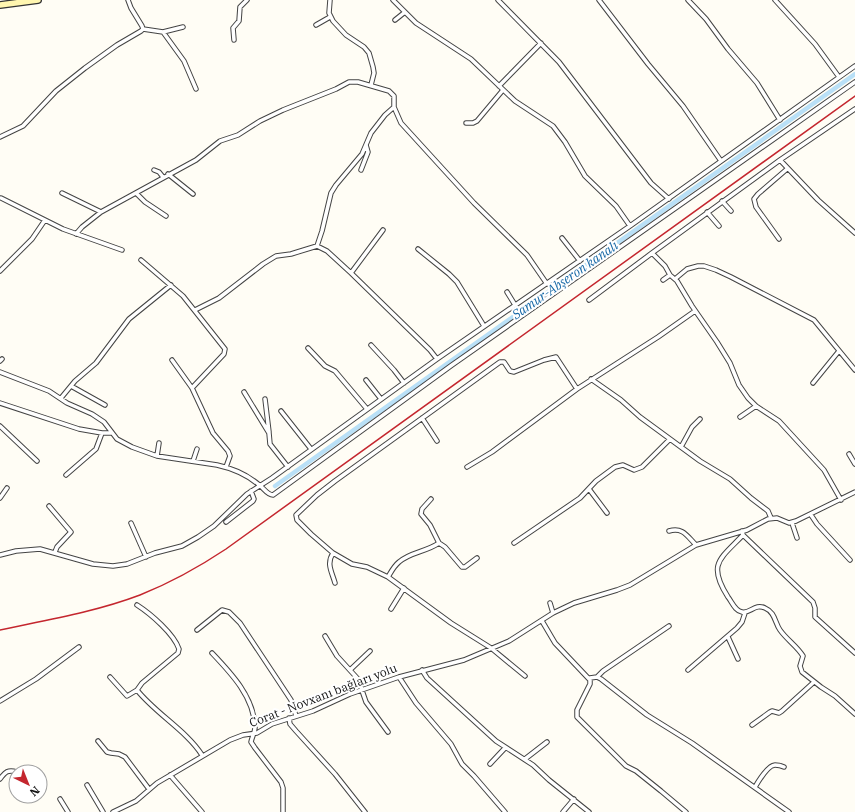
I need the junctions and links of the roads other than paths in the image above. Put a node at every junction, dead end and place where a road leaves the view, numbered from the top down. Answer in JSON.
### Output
{"nodes":[{"id":1,"x":38,"y":0,"type":"edge"},
{"id":2,"x":128,"y":0,"type":"edge"},
{"id":3,"x":247,"y":0,"type":"edge"},
{"id":4,"x":330,"y":0,"type":"edge"},
{"id":5,"x":394,"y":0,"type":"edge"},
{"id":6,"x":498,"y":0,"type":"edge"},
{"id":7,"x":599,"y":0,"type":"edge"},
{"id":8,"x":688,"y":0,"type":"edge"},
{"id":9,"x":776,"y":0,"type":"edge"},
{"id":10,"x":0,"y":5,"type":"edge"},
{"id":11,"x":404,"y":12,"type":"junction"},
{"id":12,"x":330,"y":17,"type":"junction"},
{"id":13,"x":395,"y":20,"type":"dead end"},
{"id":14,"x":316,"y":25,"type":"dead end"},
{"id":15,"x":183,"y":28,"type":"dead end"},
{"id":16,"x":143,"y":29,"type":"junction"},
{"id":17,"x":163,"y":32,"type":"junction"},
{"id":18,"x":234,"y":40,"type":"dead end"},
{"id":19,"x":541,"y":43,"type":"junction"},
{"id":20,"x":855,"y":66,"type":"edge"},
{"id":21,"x":839,"y":77,"type":"junction"},
{"id":22,"x":855,"y":82,"type":"edge"},
{"id":23,"x":371,"y":85,"type":"junction"},
{"id":24,"x":500,"y":86,"type":"junction"},
{"id":25,"x":196,"y":89,"type":"dead end"},
{"id":26,"x":503,"y":90,"type":"junction"},
{"id":27,"x":394,"y":106,"type":"junction"},
{"id":28,"x":855,"y":109,"type":"edge"},
{"id":29,"x":780,"y":120,"type":"junction"},
{"id":30,"x":466,"y":122,"type":"dead end"},
{"id":31,"x":0,"y":137,"type":"edge"},
{"id":32,"x":366,"y":145,"type":"junction"},
{"id":33,"x":780,"y":160,"type":"junction"},
{"id":34,"x":721,"y":161,"type":"junction"},
{"id":35,"x":787,"y":169,"type":"junction"},
{"id":36,"x":154,"y":170,"type":"dead end"},
{"id":37,"x":361,"y":170,"type":"dead end"},
{"id":38,"x":168,"y":174,"type":"junction"},
{"id":39,"x":163,"y":177,"type":"junction"},
{"id":40,"x":62,"y":192,"type":"dead end"},
{"id":41,"x":136,"y":193,"type":"junction"},
{"id":42,"x":193,"y":194,"type":"dead end"},
{"id":43,"x":1,"y":198,"type":"dead end"},
{"id":44,"x":669,"y":199,"type":"junction"},
{"id":45,"x":722,"y":201,"type":"junction"},
{"id":46,"x":731,"y":211,"type":"dead end"},
{"id":47,"x":101,"y":212,"type":"junction"},
{"id":48,"x":707,"y":212,"type":"junction"},
{"id":49,"x":166,"y":216,"type":"dead end"},
{"id":50,"x":45,"y":220,"type":"junction"},
{"id":51,"x":630,"y":226,"type":"junction"},
{"id":52,"x":719,"y":226,"type":"dead end"},
{"id":53,"x":383,"y":230,"type":"dead end"},
{"id":54,"x":855,"y":233,"type":"edge"},
{"id":55,"x":76,"y":234,"type":"junction"},
{"id":56,"x":562,"y":238,"type":"dead end"},
{"id":57,"x":778,"y":239,"type":"dead end"},
{"id":58,"x":317,"y":246,"type":"junction"},
{"id":59,"x":418,"y":249,"type":"dead end"},
{"id":60,"x":122,"y":250,"type":"dead end"},
{"id":61,"x":652,"y":252,"type":"junction"},
{"id":62,"x":142,"y":260,"type":"dead end"},
{"id":63,"x":580,"y":261,"type":"junction"},
{"id":64,"x":0,"y":271,"type":"edge"},
{"id":65,"x":351,"y":273,"type":"junction"},
{"id":66,"x":670,"y":275,"type":"junction"},
{"id":67,"x":675,"y":279,"type":"junction"},
{"id":68,"x":663,"y":280,"type":"dead end"},
{"id":69,"x":547,"y":284,"type":"junction"},
{"id":70,"x":171,"y":285,"type":"junction"},
{"id":71,"x":507,"y":292,"type":"dead end"},
{"id":72,"x":589,"y":300,"type":"dead end"},
{"id":73,"x":515,"y":305,"type":"junction"},
{"id":74,"x":195,"y":310,"type":"junction"},
{"id":75,"x":695,"y":311,"type":"junction"},
{"id":76,"x":484,"y":326,"type":"junction"},
{"id":77,"x":371,"y":345,"type":"dead end"},
{"id":78,"x":308,"y":348,"type":"dead end"},
{"id":79,"x":839,"y":351,"type":"junction"},
{"id":80,"x":437,"y":359,"type":"junction"},
{"id":81,"x":172,"y":360,"type":"dead end"},
{"id":82,"x":855,"y":370,"type":"edge"},
{"id":83,"x":0,"y":372,"type":"edge"},
{"id":84,"x":592,"y":379,"type":"junction"},
{"id":85,"x":366,"y":380,"type":"dead end"},
{"id":86,"x":404,"y":383,"type":"junction"},
{"id":87,"x":813,"y":383,"type":"dead end"},
{"id":88,"x":71,"y":386,"type":"junction"},
{"id":89,"x":192,"y":388,"type":"junction"},
{"id":90,"x":577,"y":389,"type":"junction"},
{"id":91,"x":244,"y":392,"type":"dead end"},
{"id":92,"x":61,"y":398,"type":"junction"},
{"id":93,"x":265,"y":399,"type":"dead end"},
{"id":94,"x":381,"y":399,"type":"junction"},
{"id":95,"x":0,"y":403,"type":"edge"},
{"id":96,"x":105,"y":405,"type":"dead end"},
{"id":97,"x":756,"y":406,"type":"junction"},
{"id":98,"x":367,"y":409,"type":"junction"},
{"id":99,"x":281,"y":412,"type":"dead end"},
{"id":100,"x":740,"y":417,"type":"dead end"},
{"id":101,"x":422,"y":418,"type":"junction"},
{"id":102,"x":700,"y":419,"type":"dead end"},
{"id":103,"x":0,"y":426,"type":"edge"},
{"id":104,"x":102,"y":433,"type":"junction"},
{"id":105,"x":112,"y":433,"type":"junction"},
{"id":106,"x":269,"y":433,"type":"junction"},
{"id":107,"x":670,"y":438,"type":"junction"},
{"id":108,"x":437,"y":441,"type":"dead end"},
{"id":109,"x":159,"y":443,"type":"dead end"},
{"id":110,"x":682,"y":447,"type":"junction"},
{"id":111,"x":196,"y":449,"type":"dead end"},
{"id":112,"x":311,"y":449,"type":"junction"},
{"id":113,"x":849,"y":454,"type":"dead end"},
{"id":114,"x":157,"y":456,"type":"junction"},
{"id":115,"x":37,"y":461,"type":"dead end"},
{"id":116,"x":193,"y":461,"type":"junction"},
{"id":117,"x":855,"y":464,"type":"edge"},
{"id":118,"x":467,"y":466,"type":"dead end"},
{"id":119,"x":226,"y":467,"type":"junction"},
{"id":120,"x":288,"y":467,"type":"junction"},
{"id":121,"x":66,"y":475,"type":"dead end"},
{"id":122,"x":260,"y":485,"type":"junction"},
{"id":123,"x":7,"y":488,"type":"dead end"},
{"id":124,"x":589,"y":489,"type":"junction"},
{"id":125,"x":251,"y":491,"type":"junction"},
{"id":126,"x":855,"y":492,"type":"edge"},
{"id":127,"x":0,"y":498,"type":"edge"},
{"id":128,"x":431,"y":499,"type":"dead end"},
{"id":129,"x":841,"y":500,"type":"junction"},
{"id":130,"x":49,"y":506,"type":"dead end"},
{"id":131,"x":607,"y":513,"type":"dead end"},
{"id":132,"x":811,"y":515,"type":"junction"},
{"id":133,"x":771,"y":518,"type":"junction"},
{"id":134,"x":226,"y":522,"type":"dead end"},
{"id":135,"x":130,"y":523,"type":"dead end"},
{"id":136,"x":792,"y":523,"type":"junction"},
{"id":137,"x":669,"y":531,"type":"dead end"},
{"id":138,"x":743,"y":533,"type":"junction"},
{"id":139,"x":797,"y":538,"type":"dead end"},
{"id":140,"x":439,"y":543,"type":"junction"},
{"id":141,"x":514,"y":543,"type":"dead end"},
{"id":142,"x":696,"y":545,"type":"junction"},
{"id":143,"x":55,"y":552,"type":"junction"},
{"id":144,"x":333,"y":553,"type":"junction"},
{"id":145,"x":0,"y":555,"type":"edge"},
{"id":146,"x":146,"y":557,"type":"junction"},
{"id":147,"x":477,"y":558,"type":"dead end"},
{"id":148,"x":850,"y":560,"type":"dead end"},
{"id":149,"x":388,"y":577,"type":"junction"},
{"id":150,"x":335,"y":583,"type":"dead end"},
{"id":151,"x":404,"y":588,"type":"junction"},
{"id":152,"x":550,"y":603,"type":"dead end"},
{"id":153,"x":137,"y":605,"type":"dead end"},
{"id":154,"x":391,"y":609,"type":"dead end"},
{"id":155,"x":745,"y":612,"type":"junction"},
{"id":156,"x":553,"y":613,"type":"junction"},
{"id":157,"x":542,"y":621,"type":"junction"},
{"id":158,"x":669,"y":626,"type":"dead end"},
{"id":159,"x":197,"y":630,"type":"dead end"},
{"id":160,"x":325,"y":636,"type":"dead end"},
{"id":161,"x":728,"y":637,"type":"junction"},
{"id":162,"x":79,"y":647,"type":"dead end"},
{"id":163,"x":491,"y":648,"type":"junction"},
{"id":164,"x":370,"y":651,"type":"dead end"},
{"id":165,"x":212,"y":653,"type":"dead end"},
{"id":166,"x":855,"y":653,"type":"edge"},
{"id":167,"x":738,"y":659,"type":"dead end"},
{"id":168,"x":350,"y":670,"type":"junction"},
{"id":169,"x":422,"y":670,"type":"junction"},
{"id":170,"x":688,"y":670,"type":"dead end"},
{"id":171,"x":526,"y":676,"type":"dead end"},
{"id":172,"x":399,"y":677,"type":"junction"},
{"id":173,"x":597,"y":677,"type":"junction"},
{"id":174,"x":110,"y":678,"type":"dead end"},
{"id":175,"x":590,"y":678,"type":"junction"},
{"id":176,"x":814,"y":682,"type":"junction"},
{"id":177,"x":362,"y":689,"type":"junction"},
{"id":178,"x":137,"y":690,"type":"junction"},
{"id":179,"x":0,"y":701,"type":"edge"},
{"id":180,"x":855,"y":714,"type":"edge"},
{"id":181,"x":296,"y":716,"type":"junction"},
{"id":182,"x":289,"y":718,"type":"junction"},
{"id":183,"x":752,"y":726,"type":"dead end"},
{"id":184,"x":388,"y":732,"type":"dead end"},
{"id":185,"x":254,"y":733,"type":"junction"},
{"id":186,"x":98,"y":741,"type":"dead end"},
{"id":187,"x":547,"y":742,"type":"dead end"},
{"id":188,"x":505,"y":748,"type":"junction"},
{"id":189,"x":202,"y":755,"type":"junction"},
{"id":190,"x":525,"y":759,"type":"junction"},
{"id":191,"x":490,"y":764,"type":"dead end"},
{"id":192,"x":784,"y":767,"type":"dead end"},
{"id":193,"x":8,"y":771,"type":"edge"},
{"id":194,"x":170,"y":775,"type":"junction"},
{"id":195,"x":0,"y":779,"type":"edge"},
{"id":196,"x":88,"y":785,"type":"dead end"},
{"id":197,"x":754,"y":787,"type":"junction"},
{"id":198,"x":149,"y":789,"type":"junction"},
{"id":199,"x":60,"y":799,"type":"dead end"},
{"id":200,"x":574,"y":800,"type":"junction"},
{"id":201,"x":68,"y":812,"type":"edge"},
{"id":202,"x":103,"y":812,"type":"edge"},
{"id":203,"x":115,"y":812,"type":"edge"},
{"id":204,"x":202,"y":812,"type":"edge"},
{"id":205,"x":283,"y":812,"type":"edge"},
{"id":206,"x":365,"y":812,"type":"edge"},
{"id":207,"x":505,"y":812,"type":"edge"},
{"id":208,"x":563,"y":812,"type":"edge"},
{"id":209,"x":589,"y":812,"type":"edge"},
{"id":210,"x":686,"y":812,"type":"edge"},
{"id":211,"x":789,"y":812,"type":"edge"}],
"edges":[{"from":1,"to":10,"type":"street"},
{"from":2,"to":16,"type":"street"},
{"from":3,"to":18,"type":"street"},
{"from":4,"to":12,"type":"street"},
{"from":5,"to":11,"type":"street"},
{"from":6,"to":19,"type":"street"},
{"from":7,"to":34,"type":"street"},
{"from":8,"to":29,"type":"street"},
{"from":9,"to":21,"type":"street"},
{"from":11,"to":13,"type":"street"},
{"from":11,"to":24,"type":"street"},
{"from":12,"to":14,"type":"street"},
{"from":12,"to":23,"type":"street"},
{"from":15,"to":17,"type":"street"},
{"from":16,"to":17,"type":"street"},
{"from":16,"to":31,"type":"street"},
{"from":17,"to":25,"type":"street"},
{"from":19,"to":24,"type":"street"},
{"from":19,"to":44,"type":"street"},
{"from":20,"to":21,"type":"street"},
{"from":21,"to":29,"type":"street"},
{"from":22,"to":122,"type":"street"},
{"from":23,"to":27,"type":"street"},
{"from":23,"to":38,"type":"street"},
{"from":24,"to":26,"type":"street"},
{"from":26,"to":30,"type":"street"},
{"from":26,"to":51,"type":"street"},
{"from":27,"to":32,"type":"street"},
{"from":27,"to":69,"type":"street"},
{"from":28,"to":33,"type":"street"},
{"from":29,"to":34,"type":"street"},
{"from":32,"to":37,"type":"street"},
{"from":32,"to":58,"type":"street"},
{"from":33,"to":35,"type":"street"},
{"from":33,"to":45,"type":"street"},
{"from":34,"to":44,"type":"street"},
{"from":35,"to":54,"type":"street"},
{"from":35,"to":57,"type":"street"},
{"from":36,"to":39,"type":"street"},
{"from":38,"to":39,"type":"street"},
{"from":38,"to":42,"type":"street"},
{"from":39,"to":41,"type":"street"},
{"from":40,"to":47,"type":"street"},
{"from":41,"to":47,"type":"street"},
{"from":41,"to":49,"type":"street"},
{"from":43,"to":50,"type":"street"},
{"from":44,"to":51,"type":"street"},
{"from":45,"to":46,"type":"street"},
{"from":45,"to":48,"type":"street"},
{"from":47,"to":55,"type":"street"},
{"from":48,"to":52,"type":"street"},
{"from":48,"to":61,"type":"street"},
{"from":50,"to":55,"type":"street"},
{"from":50,"to":64,"type":"street"},
{"from":51,"to":63,"type":"street"},
{"from":53,"to":65,"type":"street"},
{"from":55,"to":60,"type":"street"},
{"from":56,"to":63,"type":"street"},
{"from":58,"to":65,"type":"street"},
{"from":58,"to":74,"type":"street"},
{"from":59,"to":76,"type":"street"},
{"from":61,"to":66,"type":"street"},
{"from":61,"to":72,"type":"street"},
{"from":62,"to":70,"type":"street"},
{"from":63,"to":69,"type":"street"},
{"from":65,"to":80,"type":"street"},
{"from":66,"to":67,"type":"street"},
{"from":66,"to":68,"type":"street"},
{"from":67,"to":75,"type":"street"},
{"from":67,"to":79,"type":"street"},
{"from":69,"to":73,"type":"street"},
{"from":70,"to":74,"type":"street"},
{"from":70,"to":88,"type":"street"},
{"from":71,"to":73,"type":"street"},
{"from":73,"to":76,"type":"street"},
{"from":74,"to":89,"type":"street"},
{"from":75,"to":84,"type":"street"},
{"from":75,"to":97,"type":"street"},
{"from":76,"to":80,"type":"street"},
{"from":77,"to":86,"type":"street"},
{"from":78,"to":98,"type":"street"},
{"from":79,"to":82,"type":"street"},
{"from":79,"to":87,"type":"street"},
{"from":80,"to":86,"type":"street"},
{"from":81,"to":89,"type":"street"},
{"from":83,"to":92,"type":"street"},
{"from":84,"to":90,"type":"street"},
{"from":84,"to":107,"type":"street"},
{"from":85,"to":94,"type":"street"},
{"from":86,"to":94,"type":"street"},
{"from":88,"to":92,"type":"street"},
{"from":88,"to":96,"type":"street"},
{"from":89,"to":119,"type":"street"},
{"from":90,"to":101,"type":"street"},
{"from":90,"to":118,"type":"street"},
{"from":91,"to":106,"type":"street"},
{"from":92,"to":105,"type":"street"},
{"from":93,"to":106,"type":"street"},
{"from":94,"to":98,"type":"street"},
{"from":95,"to":104,"type":"street"},
{"from":97,"to":100,"type":"street"},
{"from":97,"to":129,"type":"street"},
{"from":98,"to":112,"type":"street"},
{"from":99,"to":112,"type":"street"},
{"from":101,"to":108,"type":"street"},
{"from":101,"to":144,"type":"street"},
{"from":102,"to":110,"type":"street"},
{"from":103,"to":115,"type":"street"},
{"from":104,"to":105,"type":"street"},
{"from":104,"to":121,"type":"street"},
{"from":105,"to":114,"type":"street"},
{"from":106,"to":120,"type":"street"},
{"from":107,"to":110,"type":"street"},
{"from":107,"to":124,"type":"street"},
{"from":109,"to":114,"type":"street"},
{"from":110,"to":133,"type":"street"},
{"from":111,"to":116,"type":"street"},
{"from":112,"to":120,"type":"street"},
{"from":113,"to":117,"type":"street"},
{"from":114,"to":116,"type":"street"},
{"from":116,"to":119,"type":"street"},
{"from":119,"to":122,"type":"street"},
{"from":120,"to":122,"type":"street"},
{"from":122,"to":125,"type":"street"},
{"from":123,"to":127,"type":"street"},
{"from":124,"to":131,"type":"street"},
{"from":124,"to":141,"type":"street"},
{"from":125,"to":134,"type":"street"},
{"from":125,"to":146,"type":"street"},
{"from":126,"to":129,"type":"street"},
{"from":128,"to":140,"type":"street"},
{"from":129,"to":132,"type":"street"},
{"from":130,"to":143,"type":"street"},
{"from":132,"to":136,"type":"street"},
{"from":132,"to":148,"type":"street"},
{"from":133,"to":136,"type":"street"},
{"from":133,"to":138,"type":"street","name":"Corat - Novxanı bağları yolu"},
{"from":135,"to":146,"type":"street"},
{"from":136,"to":139,"type":"street"},
{"from":137,"to":142,"type":"street"},
{"from":138,"to":142,"type":"street","name":"Corat - Novxanı bağları yolu"},
{"from":138,"to":155,"type":"street"},
{"from":138,"to":166,"type":"street"},
{"from":140,"to":147,"type":"street"},
{"from":140,"to":149,"type":"street"},
{"from":142,"to":156,"type":"street","name":"Corat - Novxanı bağları yolu"},
{"from":143,"to":145,"type":"street"},
{"from":143,"to":146,"type":"street"},
{"from":144,"to":149,"type":"street"},
{"from":144,"to":150,"type":"street"},
{"from":149,"to":151,"type":"street"},
{"from":151,"to":154,"type":"street"},
{"from":151,"to":163,"type":"street"},
{"from":152,"to":156,"type":"street"},
{"from":153,"to":178,"type":"street"},
{"from":155,"to":161,"type":"street"},
{"from":155,"to":176,"type":"street"},
{"from":156,"to":157,"type":"street","name":"Corat - Novxanı bağları yolu"},
{"from":157,"to":163,"type":"street","name":"Corat - Novxanı bağları yolu"},
{"from":157,"to":175,"type":"street"},
{"from":158,"to":173,"type":"street"},
{"from":159,"to":181,"type":"street"},
{"from":160,"to":168,"type":"street"},
{"from":161,"to":167,"type":"street"},
{"from":161,"to":170,"type":"street"},
{"from":162,"to":179,"type":"street"},
{"from":163,"to":169,"type":"street","name":"Corat - Novxanı bağları yolu"},
{"from":163,"to":171,"type":"street"},
{"from":164,"to":168,"type":"street"},
{"from":165,"to":185,"type":"street"},
{"from":168,"to":177,"type":"street"},
{"from":169,"to":172,"type":"street","name":"Corat - Novxanı bağları yolu"},
{"from":169,"to":188,"type":"street"},
{"from":172,"to":177,"type":"street","name":"Corat - Novxanı bağları yolu"},
{"from":172,"to":207,"type":"street"},
{"from":173,"to":175,"type":"street"},
{"from":173,"to":197,"type":"street"},
{"from":174,"to":178,"type":"street"},
{"from":175,"to":210,"type":"street"},
{"from":176,"to":180,"type":"street"},
{"from":176,"to":183,"type":"street"},
{"from":177,"to":181,"type":"street","name":"Corat - Novxanı bağları yolu"},
{"from":177,"to":184,"type":"street"},
{"from":178,"to":189,"type":"street"},
{"from":181,"to":182,"type":"street","name":"Corat - Novxanı bağları yolu"},
{"from":182,"to":185,"type":"street","name":"Corat - Novxanı bağları yolu"},
{"from":182,"to":206,"type":"street"},
{"from":185,"to":189,"type":"street","name":"Corat - Novxanı bağları yolu"},
{"from":185,"to":205,"type":"street"},
{"from":186,"to":198,"type":"street"},
{"from":187,"to":190,"type":"street"},
{"from":188,"to":190,"type":"street"},
{"from":188,"to":191,"type":"street"},
{"from":189,"to":194,"type":"street","name":"Corat - Novxanı bağları yolu"},
{"from":190,"to":200,"type":"street"},
{"from":192,"to":197,"type":"street"},
{"from":193,"to":195,"type":"street"},
{"from":194,"to":198,"type":"street","name":"Corat - Novxanı bağları yolu"},
{"from":194,"to":204,"type":"street"},
{"from":196,"to":202,"type":"street"},
{"from":197,"to":211,"type":"street"},
{"from":198,"to":203,"type":"street","name":"Corat - Novxanı bağları yolu"},
{"from":199,"to":201,"type":"street"},
{"from":200,"to":208,"type":"street"},
{"from":200,"to":209,"type":"street"}]}
